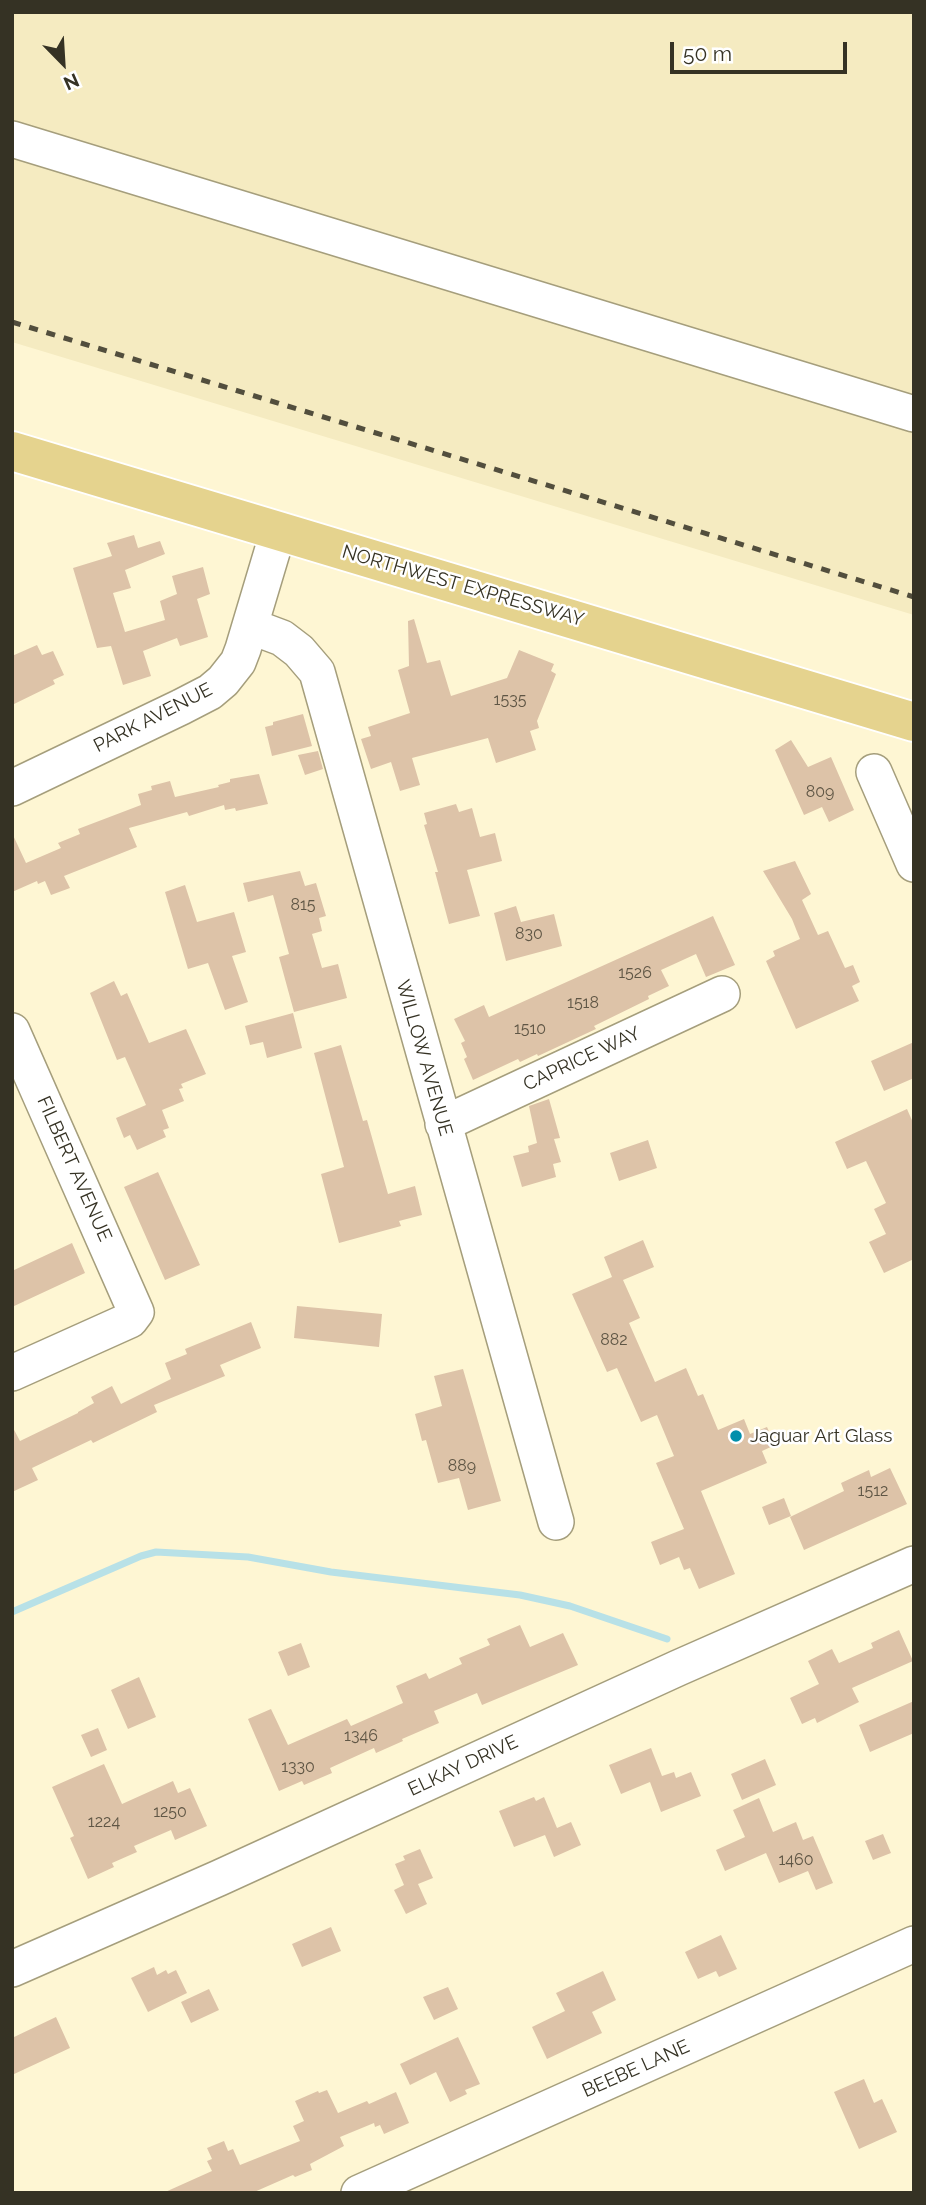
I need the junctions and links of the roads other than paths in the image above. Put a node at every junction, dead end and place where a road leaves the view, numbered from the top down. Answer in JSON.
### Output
{"nodes":[{"id":1,"x":12,"y":139,"type":"edge"},
{"id":2,"x":914,"y":414,"type":"edge"},
{"id":3,"x":12,"y":451,"type":"edge"},
{"id":4,"x":278,"y":532,"type":"junction"},
{"id":5,"x":250,"y":626,"type":"junction"},
{"id":6,"x":914,"y":722,"type":"edge"},
{"id":7,"x":874,"y":772,"type":"dead end"},
{"id":8,"x":12,"y":788,"type":"edge"},
{"id":9,"x":914,"y":864,"type":"edge"},
{"id":10,"x":722,"y":994,"type":"dead end"},
{"id":11,"x":12,"y":1031,"type":"edge"},
{"id":12,"x":443,"y":1124,"type":"junction"},
{"id":13,"x":12,"y":1373,"type":"edge"},
{"id":14,"x":556,"y":1522,"type":"dead end"},
{"id":15,"x":914,"y":1564,"type":"edge"},
{"id":16,"x":914,"y":1944,"type":"edge"},
{"id":17,"x":12,"y":1969,"type":"edge"},
{"id":18,"x":359,"y":2193,"type":"edge"}],
"edges":[{"from":1,"to":2,"type":"street"},
{"from":3,"to":4,"type":"main road","name":"NORTHWEST EXPRESSWAY"},
{"from":4,"to":5,"type":"street","name":"PARK AVENUE"},
{"from":4,"to":6,"type":"main road","name":"NORTHWEST EXPRESSWAY"},
{"from":5,"to":8,"type":"street","name":"PARK AVENUE"},
{"from":5,"to":12,"type":"street","name":"WILLOW AVENUE"},
{"from":7,"to":9,"type":"street"},
{"from":10,"to":12,"type":"street","name":"CAPRICE WAY"},
{"from":11,"to":13,"type":"street","name":"FILBERT AVENUE"},
{"from":12,"to":14,"type":"street","name":"WILLOW AVENUE"},
{"from":15,"to":17,"type":"street","name":"ELKAY DRIVE"},
{"from":16,"to":18,"type":"street","name":"BEEBE LANE"}]}
